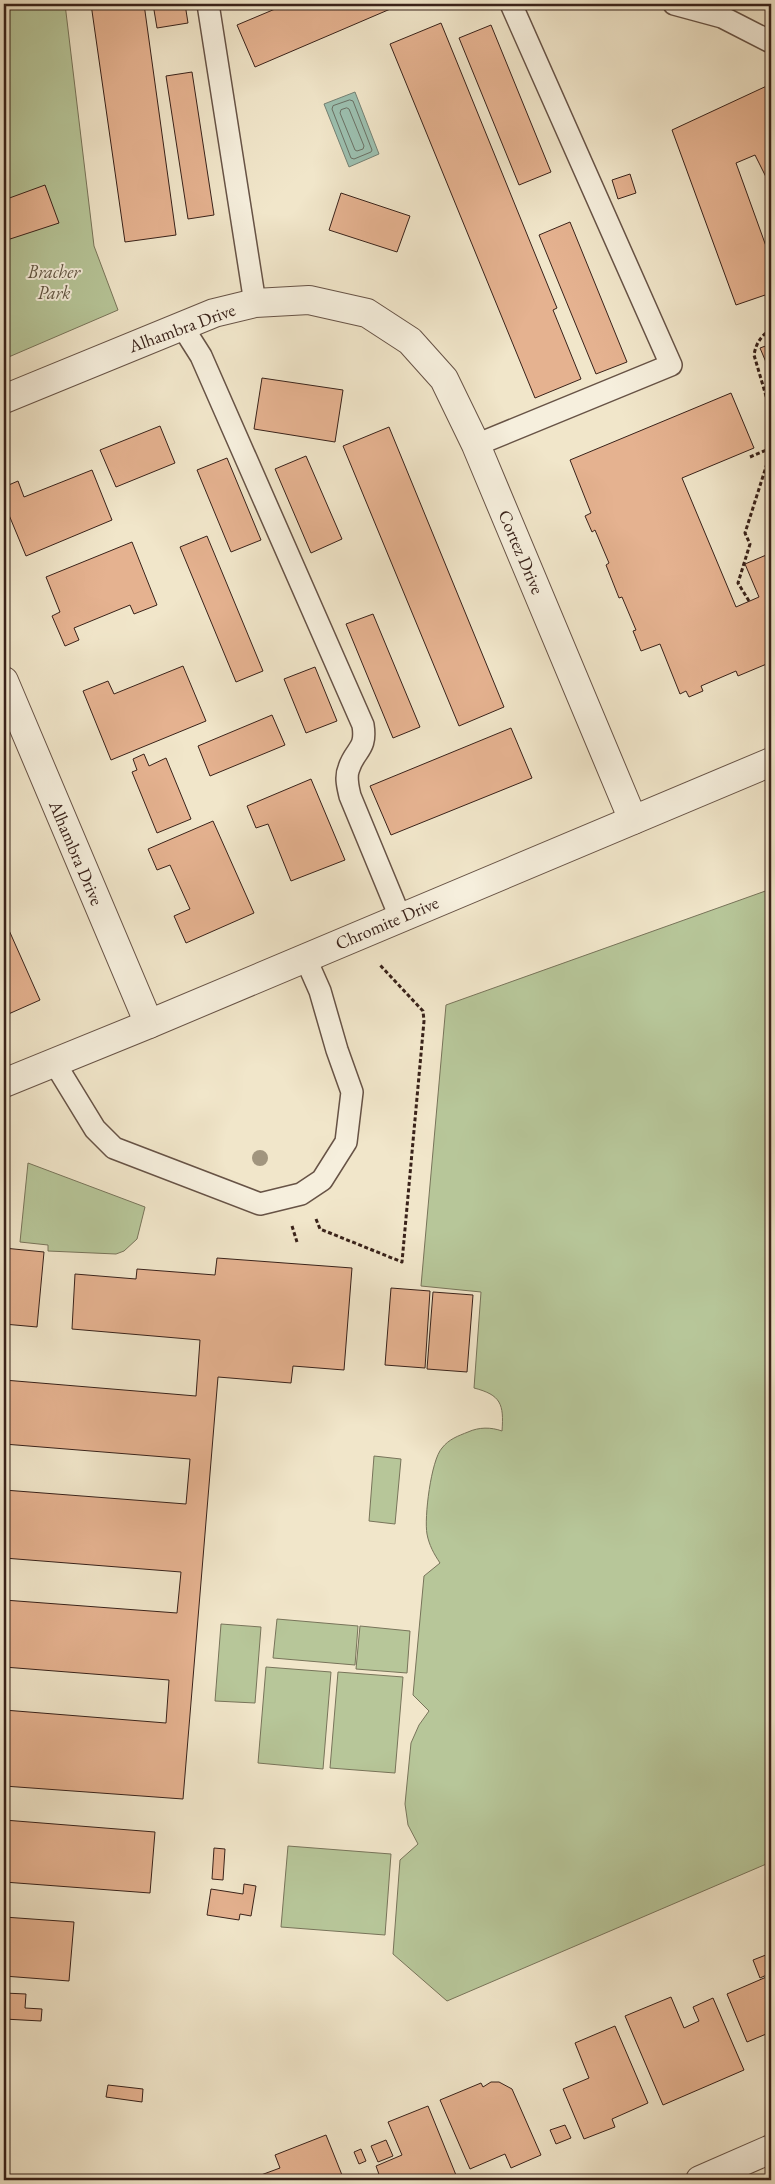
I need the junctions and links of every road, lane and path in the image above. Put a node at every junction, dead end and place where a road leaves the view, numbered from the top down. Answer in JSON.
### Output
{"nodes":[{"id":1,"x":208,"y":4,"type":"edge"},
{"id":2,"x":511,"y":4,"type":"edge"},
{"id":3,"x":674,"y":4,"type":"edge"},
{"id":4,"x":771,"y":42,"type":"edge"},
{"id":5,"x":255,"y":303,"type":"junction"},
{"id":6,"x":367,"y":313,"type":"joint"},
{"id":7,"x":182,"y":326,"type":"junction"},
{"id":8,"x":771,"y":329,"type":"edge"},
{"id":9,"x":4,"y":399,"type":"edge"},
{"id":10,"x":771,"y":412,"type":"edge"},
{"id":11,"x":476,"y":445,"type":"junction"},
{"id":12,"x":771,"y":450,"type":"edge"},
{"id":13,"x":750,"y":457,"type":"dead end"},
{"id":14,"x":749,"y":601,"type":"dead end"},
{"id":15,"x":4,"y":681,"type":"edge"},
{"id":16,"x":771,"y":762,"type":"edge"},
{"id":17,"x":633,"y":820,"type":"junction"},
{"id":18,"x":400,"y":917,"type":"junction"},
{"id":19,"x":305,"y":957,"type":"junction"},
{"id":20,"x":380,"y":965,"type":"dead end"},
{"id":21,"x":148,"y":1024,"type":"junction"},
{"id":22,"x":54,"y":1062,"type":"junction"},
{"id":23,"x":4,"y":1083,"type":"edge"},
{"id":24,"x":320,"y":1229,"type":"dead end"},
{"id":25,"x":771,"y":2149,"type":"edge"},
{"id":26,"x":700,"y":2180,"type":"edge"}],
"edges":[{"from":1,"to":5,"type":"lane"},
{"from":2,"to":11,"type":"lane"},
{"from":3,"to":4,"type":"lane"},
{"from":5,"to":6,"type":"street","name":"Alhambra Drive"},
{"from":5,"to":7,"type":"street","name":"Alhambra Drive"},
{"from":6,"to":11,"type":"street","name":"Cortez Drive"},
{"from":7,"to":9,"type":"street","name":"Alhambra Drive"},
{"from":7,"to":18,"type":"lane"},
{"from":8,"to":10,"type":"path"},
{"from":11,"to":17,"type":"street","name":"Cortez Drive"},
{"from":12,"to":13,"type":"path"},
{"from":12,"to":14,"type":"path"},
{"from":15,"to":21,"type":"street","name":"Alhambra Drive"},
{"from":16,"to":17,"type":"street","name":"Chromite Drive"},
{"from":17,"to":18,"type":"street","name":"Chromite Drive"},
{"from":18,"to":19,"type":"street","name":"Chromite Drive"},
{"from":19,"to":21,"type":"street","name":"Chromite Drive"},
{"from":19,"to":22,"type":"lane"},
{"from":20,"to":24,"type":"path"},
{"from":21,"to":22,"type":"street","name":"Chromite Drive"},
{"from":22,"to":23,"type":"street","name":"Chromite Drive"},
{"from":25,"to":26,"type":"street"}]}
